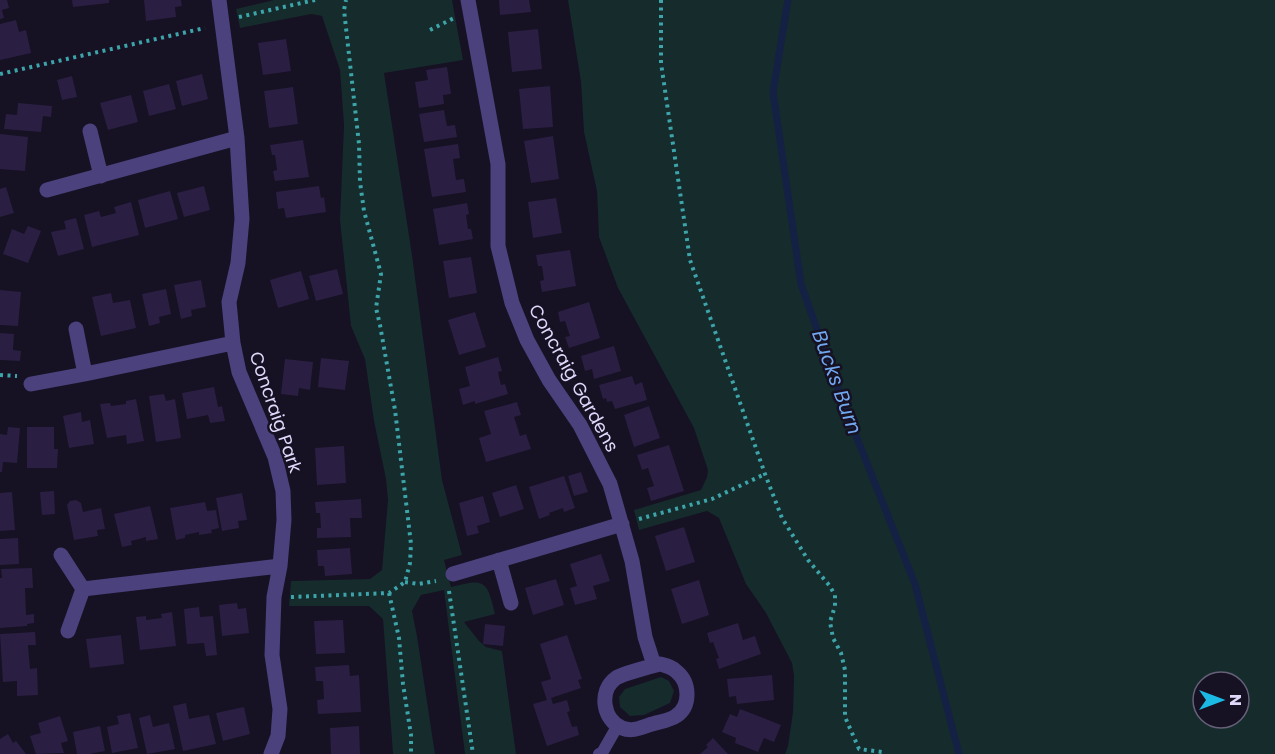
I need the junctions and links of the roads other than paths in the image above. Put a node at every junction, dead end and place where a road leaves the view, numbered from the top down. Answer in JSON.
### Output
{"nodes":[{"id":1,"x":219,"y":0,"type":"edge"},
{"id":2,"x":469,"y":5,"type":"edge"},
{"id":3,"x":90,"y":132,"type":"dead end"},
{"id":4,"x":237,"y":138,"type":"junction"},
{"id":5,"x":101,"y":176,"type":"junction"},
{"id":6,"x":47,"y":190,"type":"dead end"},
{"id":7,"x":76,"y":329,"type":"dead end"},
{"id":8,"x":232,"y":343,"type":"junction"},
{"id":9,"x":85,"y":374,"type":"junction"},
{"id":10,"x":31,"y":384,"type":"dead end"},
{"id":11,"x":622,"y":524,"type":"junction"},
{"id":12,"x":61,"y":555,"type":"dead end"},
{"id":13,"x":499,"y":560,"type":"junction"},
{"id":14,"x":280,"y":566,"type":"junction"},
{"id":15,"x":450,"y":576,"type":"road end"},
{"id":16,"x":83,"y":589,"type":"junction"},
{"id":17,"x":511,"y":603,"type":"dead end"},
{"id":18,"x":68,"y":631,"type":"dead end"},
{"id":19,"x":654,"y":665,"type":"junction"},
{"id":20,"x":618,"y":725,"type":"junction"},
{"id":21,"x":271,"y":754,"type":"edge"},
{"id":22,"x":599,"y":754,"type":"edge"}],
"edges":[{"from":1,"to":4,"type":"street","name":"Concraig Park"},
{"from":2,"to":11,"type":"street","name":"Concraig Gardens"},
{"from":3,"to":5,"type":"street"},
{"from":4,"to":5,"type":"street"},
{"from":4,"to":8,"type":"street","name":"Concraig Park"},
{"from":5,"to":6,"type":"street"},
{"from":7,"to":9,"type":"street"},
{"from":8,"to":9,"type":"street","name":"Concraig Park"},
{"from":8,"to":14,"type":"street","name":"Concraig Park"},
{"from":9,"to":10,"type":"street","name":"Concraig Park"},
{"from":11,"to":13,"type":"street"},
{"from":11,"to":19,"type":"street","name":"Concraig Gardens"},
{"from":12,"to":16,"type":"street"},
{"from":13,"to":15,"type":"street"},
{"from":13,"to":17,"type":"street"},
{"from":14,"to":16,"type":"street"},
{"from":14,"to":21,"type":"street","name":"Concraig Park"},
{"from":16,"to":18,"type":"street"},
{"from":19,"to":20,"type":"street"},
{"from":19,"to":20,"type":"street"},
{"from":20,"to":22,"type":"lane"}]}
